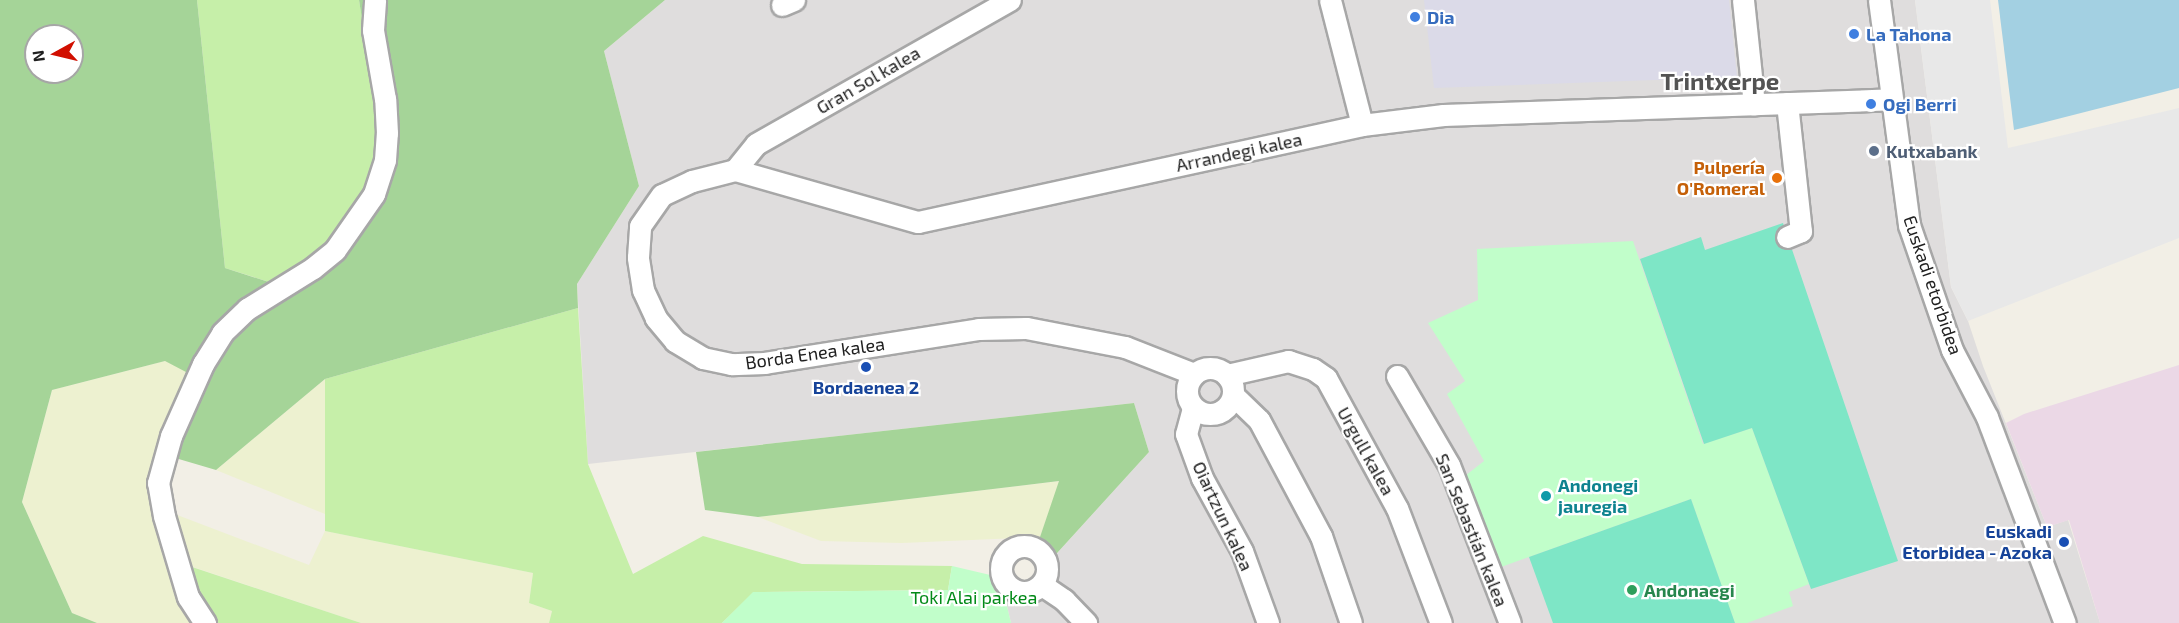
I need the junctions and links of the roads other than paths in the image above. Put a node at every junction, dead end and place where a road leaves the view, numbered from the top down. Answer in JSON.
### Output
{"nodes":[{"id":1,"x":375,"y":0,"type":"edge"},
{"id":2,"x":1010,"y":0,"type":"edge"},
{"id":3,"x":1330,"y":0,"type":"edge"},
{"id":4,"x":1743,"y":0,"type":"edge"},
{"id":5,"x":1879,"y":0,"type":"edge"},
{"id":6,"x":1891,"y":99,"type":"junction"},
{"id":7,"x":1787,"y":103,"type":"junction"},
{"id":8,"x":1754,"y":104,"type":"junction"},
{"id":9,"x":1362,"y":125,"type":"junction"},
{"id":10,"x":735,"y":170,"type":"junction"},
{"id":11,"x":1787,"y":237,"type":"dead end"},
{"id":12,"x":1125,"y":347,"type":"junction"},
{"id":13,"x":1194,"y":374,"type":"junction"},
{"id":14,"x":1397,"y":376,"type":"dead end"},
{"id":15,"x":1230,"y":385,"type":"junction"},
{"id":16,"x":1190,"y":402,"type":"junction"},
{"id":17,"x":1042,"y":585,"type":"dead end"},
{"id":18,"x":205,"y":623,"type":"edge"},
{"id":19,"x":1086,"y":623,"type":"edge"},
{"id":20,"x":1268,"y":623,"type":"edge"},
{"id":21,"x":1352,"y":623,"type":"edge"},
{"id":22,"x":1441,"y":623,"type":"edge"},
{"id":23,"x":1510,"y":623,"type":"edge"},
{"id":24,"x":2065,"y":623,"type":"edge"}],
"edges":[{"from":1,"to":18,"type":"street"},
{"from":2,"to":10,"type":"street","name":"Gran Sol kalea"},
{"from":3,"to":9,"type":"street"},
{"from":4,"to":8,"type":"street"},
{"from":5,"to":6,"type":"street","name":"Euskadi etorbidea"},
{"from":6,"to":7,"type":"street","name":"Arrandegi kalea"},
{"from":6,"to":24,"type":"street","name":"Euskadi etorbidea"},
{"from":7,"to":8,"type":"street","name":"Arrandegi kalea"},
{"from":7,"to":11,"type":"street"},
{"from":8,"to":9,"type":"street","name":"Arrandegi kalea"},
{"from":9,"to":10,"type":"street","name":"Arrandegi kalea"},
{"from":10,"to":12,"type":"street","name":"Borda Enea kalea"},
{"from":12,"to":13,"type":"street","name":"Borda Enea kalea"},
{"from":12,"to":16,"type":"street"},
{"from":13,"to":15,"type":"street"},
{"from":13,"to":16,"type":"street"},
{"from":14,"to":23,"type":"street","name":"San Sebastián kalea"},
{"from":15,"to":16,"type":"street"},
{"from":15,"to":21,"type":"street"},
{"from":15,"to":22,"type":"street","name":"Urgull kalea"},
{"from":16,"to":20,"type":"street","name":"Oiartzun kalea"},
{"from":17,"to":19,"type":"street"}]}
